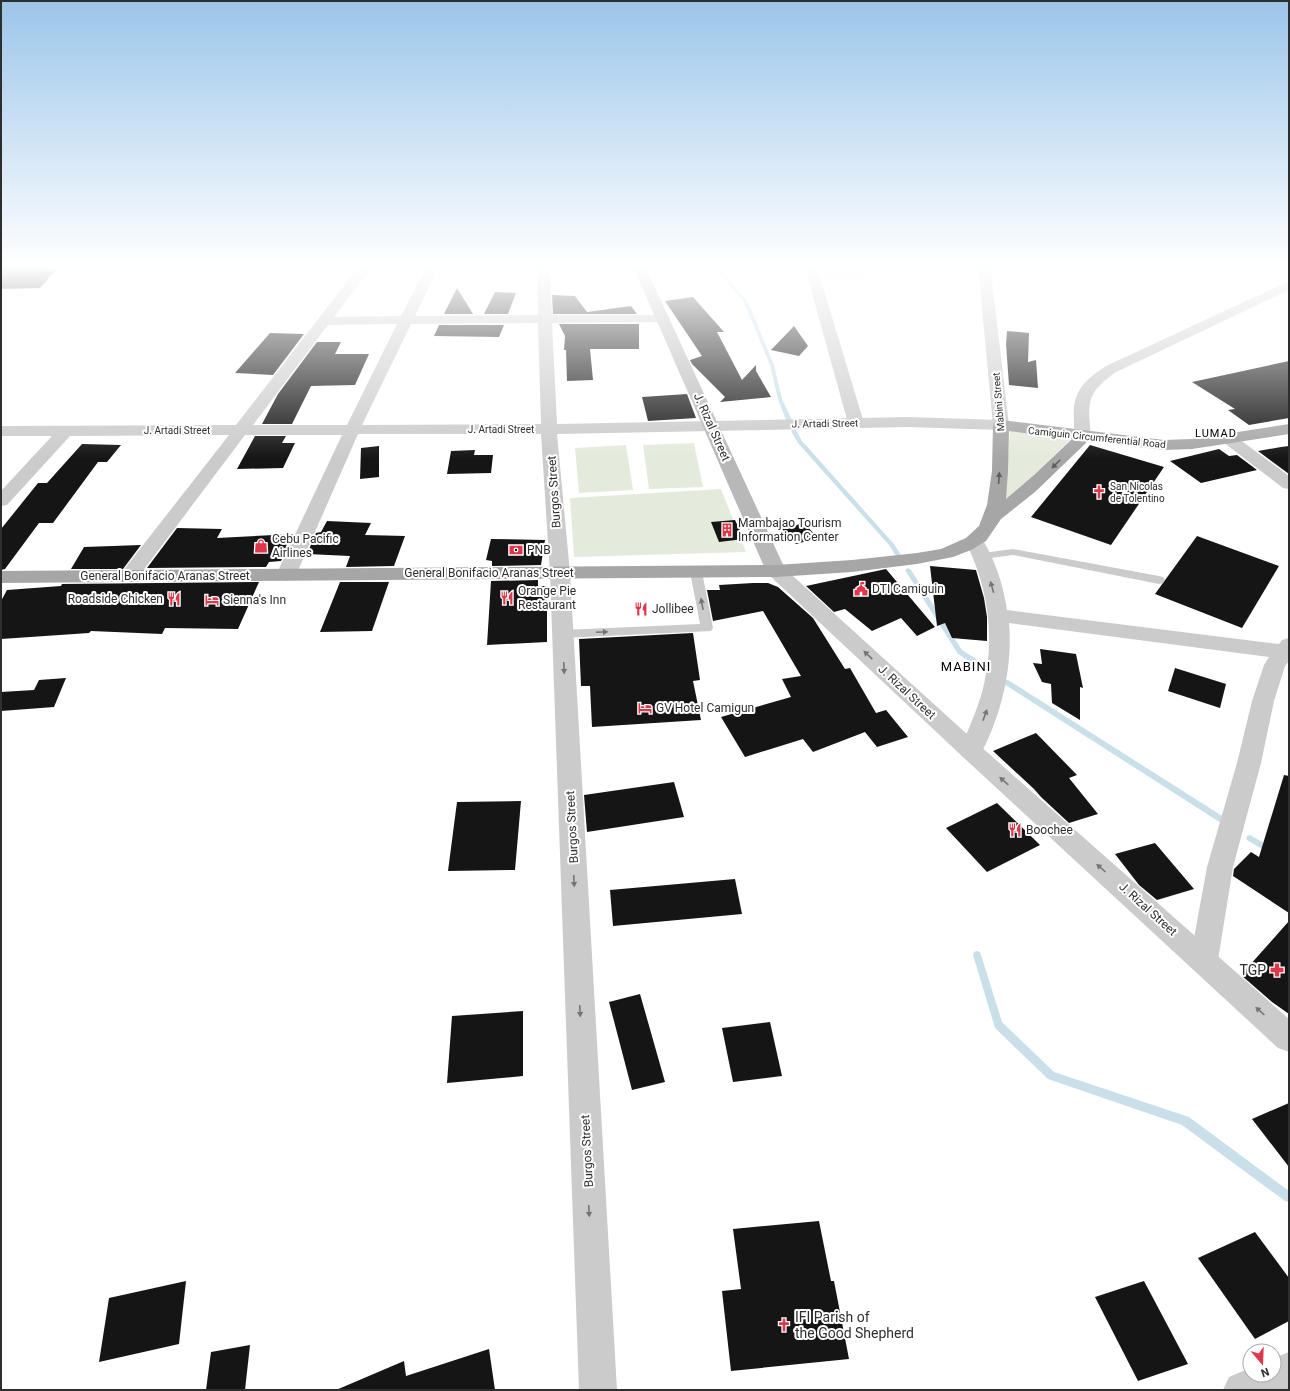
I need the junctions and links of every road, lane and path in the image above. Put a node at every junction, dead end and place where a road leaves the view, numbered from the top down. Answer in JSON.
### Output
{"nodes":[{"id":1,"x":319,"y":329,"type":"edge"},
{"id":2,"x":402,"y":329,"type":"edge"},
{"id":3,"x":545,"y":329,"type":"edge"},
{"id":4,"x":668,"y":329,"type":"edge"},
{"id":5,"x":829,"y":329,"type":"edge"},
{"id":6,"x":991,"y":329,"type":"edge"},
{"id":7,"x":1196,"y":329,"type":"edge"},
{"id":8,"x":856,"y":423,"type":"junction"},
{"id":9,"x":1001,"y":425,"type":"junction"},
{"id":10,"x":712,"y":426,"type":"junction"},
{"id":11,"x":550,"y":429,"type":"junction"},
{"id":12,"x":1289,"y":429,"type":"edge"},
{"id":13,"x":65,"y":430,"type":"junction"},
{"id":14,"x":239,"y":430,"type":"junction"},
{"id":15,"x":352,"y":430,"type":"junction"},
{"id":16,"x":1,"y":431,"type":"edge"},
{"id":17,"x":1083,"y":437,"type":"junction"},
{"id":18,"x":1229,"y":439,"type":"junction"},
{"id":19,"x":1289,"y":484,"type":"edge"},
{"id":20,"x":1,"y":501,"type":"edge"},
{"id":21,"x":993,"y":516,"type":"junction"},
{"id":22,"x":979,"y":549,"type":"junction"},
{"id":23,"x":776,"y":571,"type":"junction"},
{"id":24,"x":696,"y":572,"type":"junction"},
{"id":25,"x":560,"y":573,"type":"junction"},
{"id":26,"x":286,"y":575,"type":"junction"},
{"id":27,"x":129,"y":576,"type":"junction"},
{"id":28,"x":1,"y":577,"type":"edge"},
{"id":29,"x":1159,"y":580,"type":"dead end"},
{"id":30,"x":999,"y":616,"type":"junction"},
{"id":31,"x":562,"y":634,"type":"junction"},
{"id":32,"x":1287,"y":649,"type":"edge"},
{"id":33,"x":971,"y":751,"type":"junction"},
{"id":34,"x":1204,"y":960,"type":"junction"},
{"id":35,"x":1289,"y":1038,"type":"edge"},
{"id":36,"x":1289,"y":1371,"type":"edge"},
{"id":37,"x":598,"y":1390,"type":"edge"},
{"id":38,"x":1242,"y":1390,"type":"edge"}],
"edges":[{"from":1,"to":14,"type":"street"},
{"from":2,"to":15,"type":"street"},
{"from":3,"to":11,"type":"street","name":"Burgos Street"},
{"from":4,"to":10,"type":"main road","name":"J. Rizal Street"},
{"from":5,"to":8,"type":"street"},
{"from":6,"to":9,"type":"street","name":"Mabini Street"},
{"from":7,"to":17,"type":"street"},
{"from":8,"to":9,"type":"street","name":"J. Artadi Street"},
{"from":8,"to":10,"type":"street","name":"J. Artadi Street"},
{"from":9,"to":17,"type":"main road","name":"Camiguin Circumferential Road"},
{"from":21,"to":9,"type":"main road","name":"Mabini Street","one_way":true},
{"from":10,"to":11,"type":"street","name":"J. Artadi Street"},
{"from":10,"to":23,"type":"main road","name":"J. Rizal Street"},
{"from":11,"to":15,"type":"street","name":"J. Artadi Street"},
{"from":11,"to":25,"type":"street","name":"Burgos Street"},
{"from":12,"to":18,"type":"main road","name":"Camiguin Circumferential Road"},
{"from":13,"to":14,"type":"street","name":"J. Artadi Street"},
{"from":13,"to":16,"type":"street","name":"J. Artadi Street"},
{"from":13,"to":20,"type":"street"},
{"from":14,"to":15,"type":"street","name":"J. Artadi Street"},
{"from":14,"to":27,"type":"street"},
{"from":15,"to":26,"type":"street"},
{"from":17,"to":18,"type":"main road","name":"Camiguin Circumferential Road"},
{"from":17,"to":21,"type":"main road","name":"Mabini Street","one_way":true},
{"from":18,"to":19,"type":"street"},
{"from":21,"to":22,"type":"main road","name":"Mabini Street"},
{"from":22,"to":23,"type":"main road","name":"General Bonifacio Aranas Street"},
{"from":22,"to":29,"type":"lane"},
{"from":30,"to":22,"type":"street","one_way":true},
{"from":23,"to":24,"type":"main road","name":"General Bonifacio Aranas Street"},
{"from":33,"to":23,"type":"street","name":"J. Rizal Street","one_way":true},
{"from":24,"to":25,"type":"main road","name":"General Bonifacio Aranas Street"},
{"from":31,"to":24,"type":"lane","one_way":true},
{"from":25,"to":26,"type":"main road","name":"General Bonifacio Aranas Street"},
{"from":25,"to":31,"type":"street","name":"Burgos Street"},
{"from":26,"to":27,"type":"main road","name":"General Bonifacio Aranas Street"},
{"from":27,"to":28,"type":"main road","name":"General Bonifacio Aranas Street"},
{"from":30,"to":32,"type":"street"},
{"from":33,"to":30,"type":"street","one_way":true},
{"from":31,"to":37,"type":"street","name":"Burgos Street","one_way":true},
{"from":32,"to":34,"type":"street"},
{"from":34,"to":33,"type":"street","name":"J. Rizal Street","one_way":true},
{"from":35,"to":34,"type":"street","name":"J. Rizal Street","one_way":true},
{"from":36,"to":38,"type":"street"}]}
